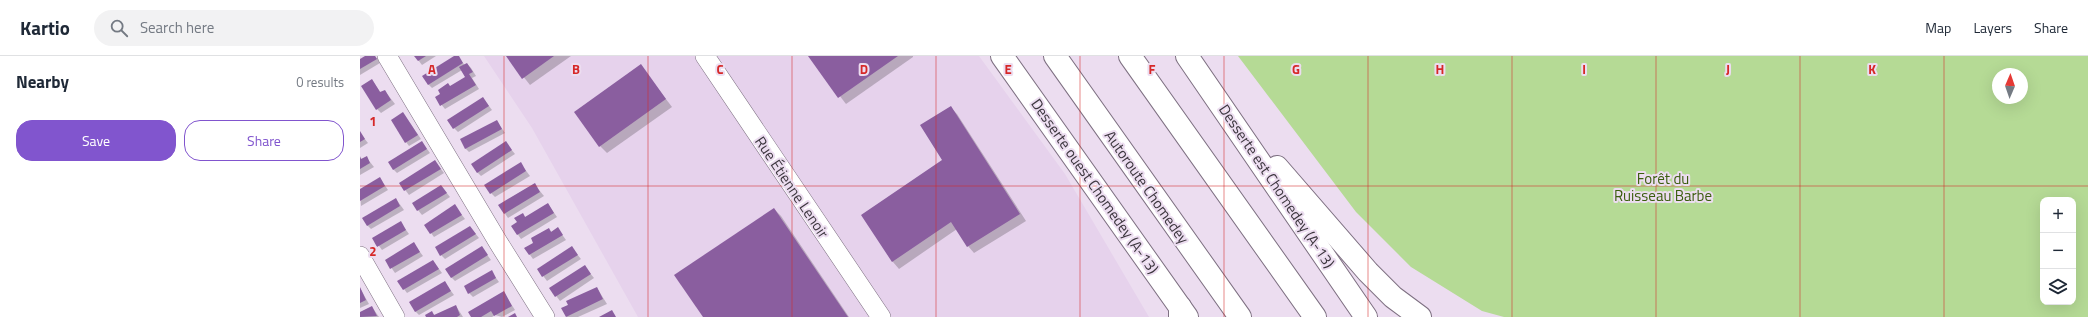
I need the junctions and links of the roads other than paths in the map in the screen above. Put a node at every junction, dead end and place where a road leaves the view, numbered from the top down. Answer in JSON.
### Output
{"nodes":[{"id":1,"x":387,"y":56,"type":"edge"},
{"id":2,"x":705,"y":56,"type":"edge"},
{"id":3,"x":1002,"y":56,"type":"edge"},
{"id":4,"x":1055,"y":56,"type":"edge"},
{"id":5,"x":1130,"y":56,"type":"edge"},
{"id":6,"x":1187,"y":56,"type":"edge"},
{"id":7,"x":1217,"y":98,"type":"junction"},
{"id":8,"x":360,"y":256,"type":"edge"},
{"id":9,"x":1182,"y":314,"type":"edge"},
{"id":10,"x":395,"y":317,"type":"edge"},
{"id":11,"x":546,"y":317,"type":"edge"},
{"id":12,"x":881,"y":317,"type":"edge"},
{"id":13,"x":1240,"y":317,"type":"edge"},
{"id":14,"x":1315,"y":317,"type":"edge"},
{"id":15,"x":1366,"y":317,"type":"edge"},
{"id":16,"x":1420,"y":317,"type":"edge"}],
"edges":[{"from":1,"to":11,"type":"street"},
{"from":2,"to":12,"type":"street","name":"Rue Étienne Lenoir"},
{"from":3,"to":9,"type":"main road","name":"Desserte ouest Chomedey (A-13)"},
{"from":4,"to":13,"type":"main road","name":"Autoroute Chomedey"},
{"from":5,"to":14,"type":"main road"},
{"from":6,"to":7,"type":"main road","name":"Desserte est Chomedey (A-13)"},
{"from":7,"to":15,"type":"main road","name":"Desserte est Chomedey (A-13)"},
{"from":7,"to":16,"type":"main road"},
{"from":8,"to":10,"type":"street"}]}
